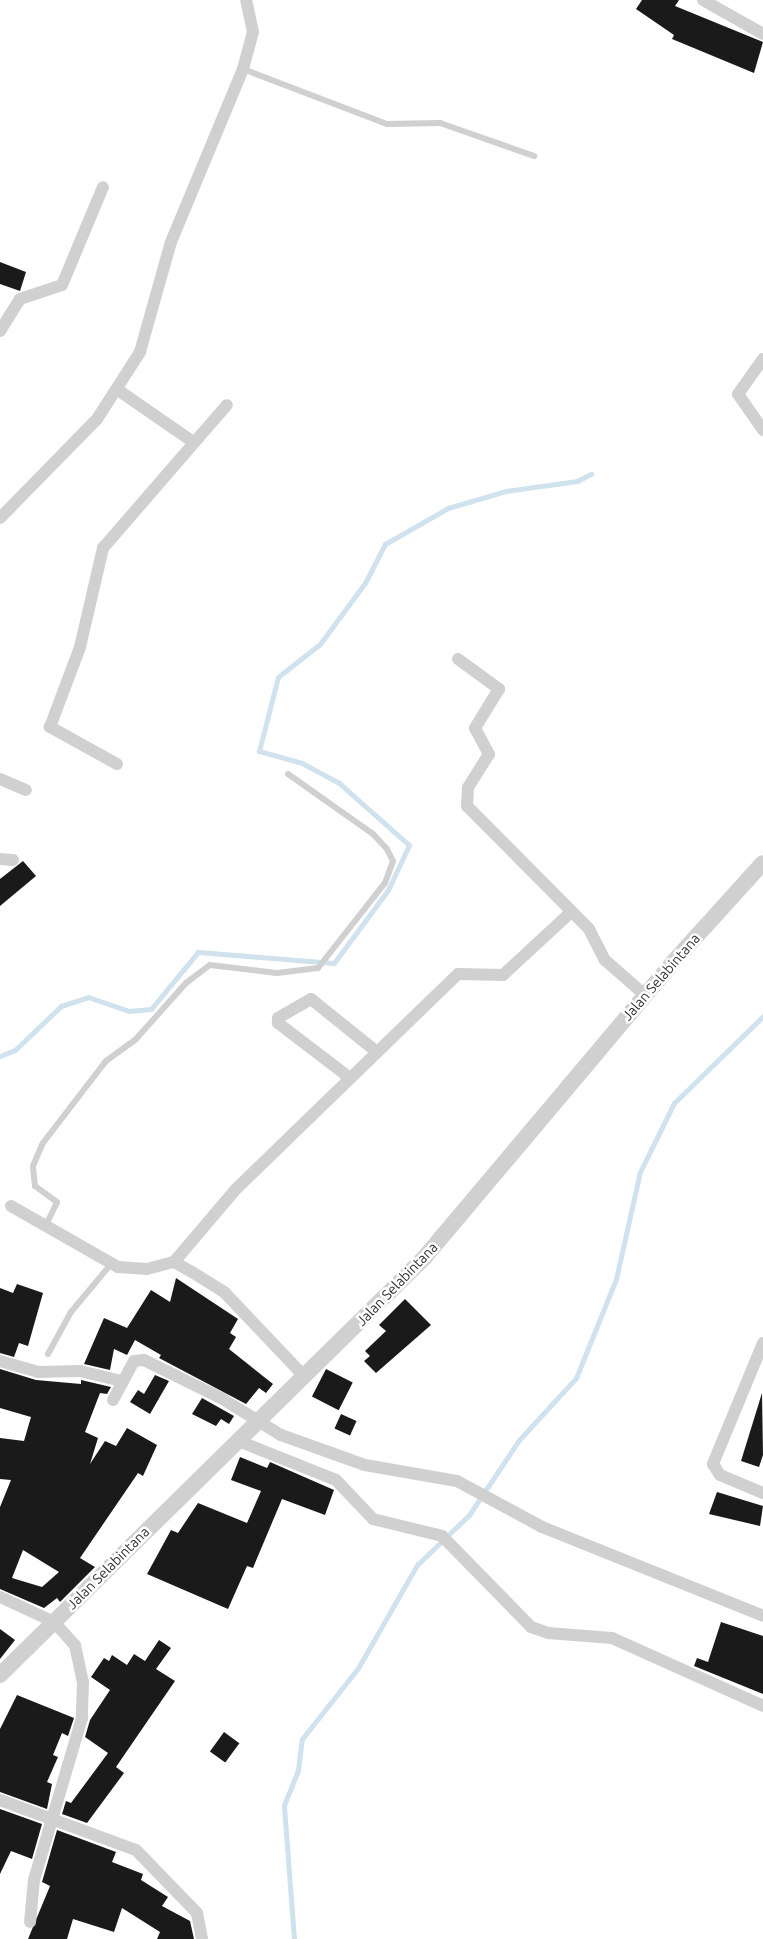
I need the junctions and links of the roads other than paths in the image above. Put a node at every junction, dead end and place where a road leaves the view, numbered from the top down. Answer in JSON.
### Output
{"nodes":[{"id":1,"x":246,"y":0,"type":"edge"},
{"id":2,"x":703,"y":0,"type":"edge"},
{"id":3,"x":763,"y":34,"type":"edge"},
{"id":4,"x":243,"y":70,"type":"junction"},
{"id":5,"x":534,"y":156,"type":"dead end"},
{"id":6,"x":102,"y":187,"type":"dead end"},
{"id":7,"x":2,"y":323,"type":"edge"},
{"id":8,"x":763,"y":359,"type":"edge"},
{"id":9,"x":118,"y":390,"type":"junction"},
{"id":10,"x":228,"y":404,"type":"dead end"},
{"id":11,"x":763,"y":430,"type":"edge"},
{"id":12,"x":194,"y":442,"type":"junction"},
{"id":13,"x":0,"y":518,"type":"edge"},
{"id":14,"x":458,"y":659,"type":"dead end"},
{"id":15,"x":117,"y":764,"type":"dead end"},
{"id":16,"x":288,"y":774,"type":"dead end"},
{"id":17,"x":0,"y":779,"type":"edge"},
{"id":18,"x":26,"y":790,"type":"dead end"},
{"id":19,"x":763,"y":863,"type":"edge"},
{"id":20,"x":571,"y":912,"type":"junction"},
{"id":21,"x":645,"y":995,"type":"junction"},
{"id":22,"x":377,"y":1052,"type":"junction"},
{"id":23,"x":350,"y":1078,"type":"junction"},
{"id":24,"x":11,"y":1206,"type":"dead end"},
{"id":25,"x":46,"y":1225,"type":"junction"},
{"id":26,"x":174,"y":1262,"type":"junction"},
{"id":27,"x":111,"y":1264,"type":"junction"},
{"id":28,"x":763,"y":1343,"type":"edge"},
{"id":29,"x":48,"y":1354,"type":"dead end"},
{"id":30,"x":0,"y":1361,"type":"edge"},
{"id":31,"x":304,"y":1376,"type":"junction"},
{"id":32,"x":122,"y":1381,"type":"junction"},
{"id":33,"x":113,"y":1400,"type":"dead end"},
{"id":34,"x":258,"y":1424,"type":"junction"},
{"id":35,"x":241,"y":1442,"type":"junction"},
{"id":36,"x":763,"y":1493,"type":"edge"},
{"id":37,"x":0,"y":1597,"type":"edge"},
{"id":38,"x":763,"y":1616,"type":"edge"},
{"id":39,"x":54,"y":1622,"type":"junction"},
{"id":40,"x":0,"y":1675,"type":"edge"},
{"id":41,"x":763,"y":1706,"type":"edge"},
{"id":42,"x":0,"y":1800,"type":"edge"},
{"id":43,"x":52,"y":1821,"type":"junction"},
{"id":44,"x":30,"y":1922,"type":"dead end"},
{"id":45,"x":202,"y":1939,"type":"edge"}],
"edges":[{"from":1,"to":4,"type":"street"},
{"from":2,"to":3,"type":"street"},
{"from":4,"to":5,"type":"lane"},
{"from":4,"to":9,"type":"street"},
{"from":6,"to":7,"type":"street"},
{"from":8,"to":11,"type":"street"},
{"from":9,"to":12,"type":"street"},
{"from":9,"to":13,"type":"street"},
{"from":10,"to":12,"type":"street"},
{"from":12,"to":15,"type":"street"},
{"from":14,"to":20,"type":"street"},
{"from":16,"to":25,"type":"lane"},
{"from":17,"to":18,"type":"street"},
{"from":19,"to":21,"type":"street","name":"Jalan Selabintana"},
{"from":20,"to":21,"type":"street"},
{"from":20,"to":22,"type":"street"},
{"from":21,"to":31,"type":"street","name":"Jalan Selabintana"},
{"from":22,"to":23,"type":"street"},
{"from":22,"to":23,"type":"street"},
{"from":23,"to":26,"type":"street"},
{"from":24,"to":25,"type":"street"},
{"from":25,"to":27,"type":"street"},
{"from":26,"to":27,"type":"street"},
{"from":26,"to":31,"type":"street"},
{"from":27,"to":29,"type":"lane"},
{"from":28,"to":36,"type":"street"},
{"from":30,"to":32,"type":"street"},
{"from":31,"to":34,"type":"street","name":"Jalan Selabintana"},
{"from":32,"to":33,"type":"street"},
{"from":32,"to":34,"type":"street"},
{"from":34,"to":35,"type":"street","name":"Jalan Selabintana"},
{"from":34,"to":38,"type":"street"},
{"from":35,"to":39,"type":"street","name":"Jalan Selabintana"},
{"from":35,"to":41,"type":"street"},
{"from":37,"to":39,"type":"street"},
{"from":39,"to":40,"type":"street","name":"Jalan Selabintana"},
{"from":39,"to":43,"type":"street"},
{"from":42,"to":43,"type":"street"},
{"from":43,"to":44,"type":"street"},
{"from":43,"to":45,"type":"street"}]}
